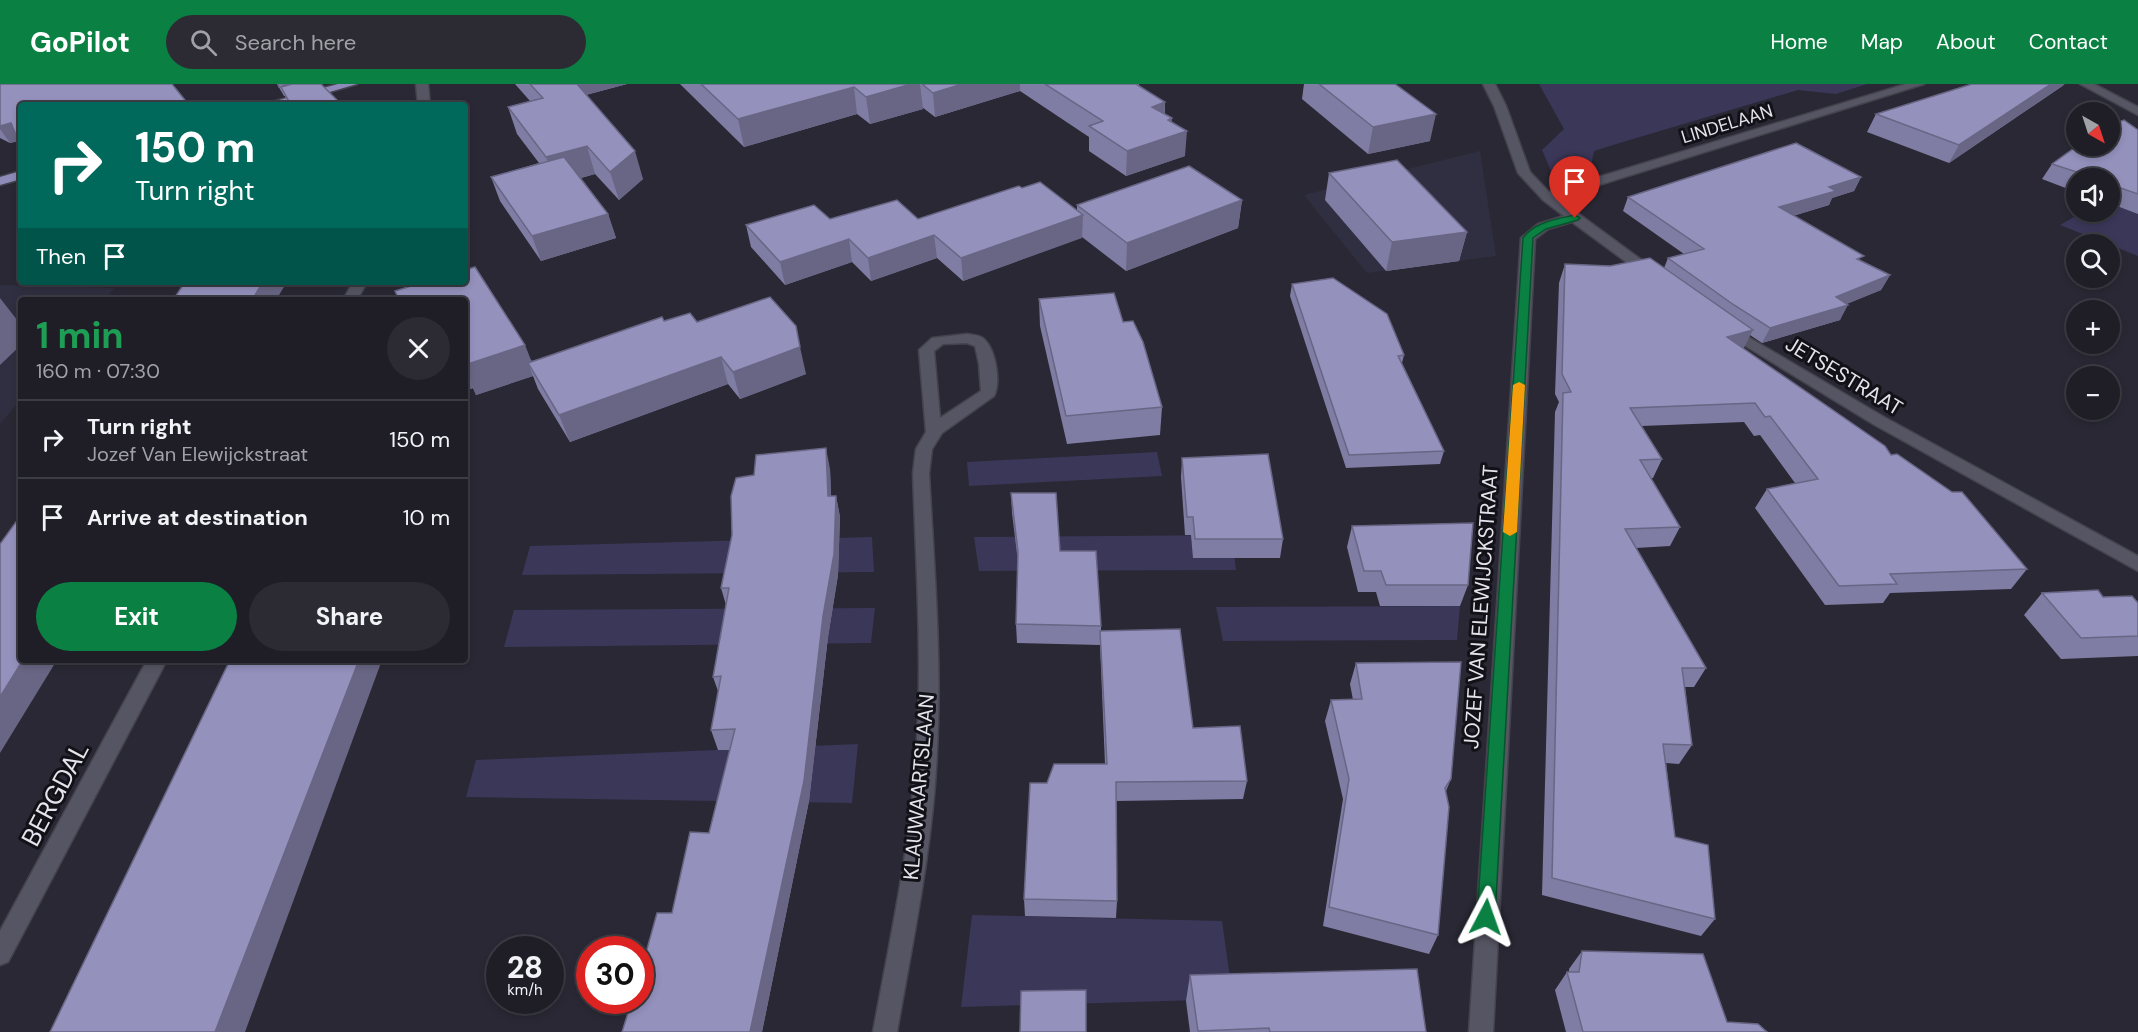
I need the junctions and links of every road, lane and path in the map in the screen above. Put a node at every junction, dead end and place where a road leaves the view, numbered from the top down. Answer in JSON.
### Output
{"nodes":[{"id":1,"x":351,"y":84,"type":"edge"},
{"id":2,"x":422,"y":84,"type":"edge"},
{"id":3,"x":1489,"y":84,"type":"edge"},
{"id":4,"x":1918,"y":84,"type":"edge"},
{"id":5,"x":2086,"y":84,"type":"edge"},
{"id":6,"x":283,"y":102,"type":"edge"},
{"id":7,"x":424,"y":102,"type":"edge"},
{"id":8,"x":2138,"y":112,"type":"edge"},
{"id":9,"x":18,"y":176,"type":"edge"},
{"id":10,"x":0,"y":181,"type":"edge"},
{"id":11,"x":1547,"y":197,"type":"junction"},
{"id":12,"x":1575,"y":218,"type":"junction"},
{"id":13,"x":1668,"y":286,"type":"edge"},
{"id":14,"x":1713,"y":319,"type":"edge"},
{"id":15,"x":934,"y":435,"type":"junction"},
{"id":16,"x":2138,"y":564,"type":"edge"},
{"id":17,"x":155,"y":663,"type":"edge"},
{"id":18,"x":0,"y":954,"type":"edge"},
{"id":19,"x":885,"y":1032,"type":"edge"},
{"id":20,"x":1481,"y":1032,"type":"edge"}],
"edges":[{"from":1,"to":6,"type":"main road"},
{"from":2,"to":7,"type":"street"},
{"from":3,"to":11,"type":"street"},
{"from":4,"to":11,"type":"street","name":"LINDELAAN"},
{"from":5,"to":8,"type":"street"},
{"from":9,"to":10,"type":"main road"},
{"from":11,"to":12,"type":"street"},
{"from":12,"to":13,"type":"street"},
{"from":12,"to":20,"type":"street","name":"JOZEF VAN ELEWIJCKSTRAAT"},
{"from":14,"to":16,"type":"street","name":"JETSESTRAAT"},
{"from":15,"to":15,"type":"street","name":"KLAUWAARTSLAAN"},
{"from":15,"to":19,"type":"street","name":"KLAUWAARTSLAAN"},
{"from":17,"to":18,"type":"street","name":"BERGDAL"}]}
